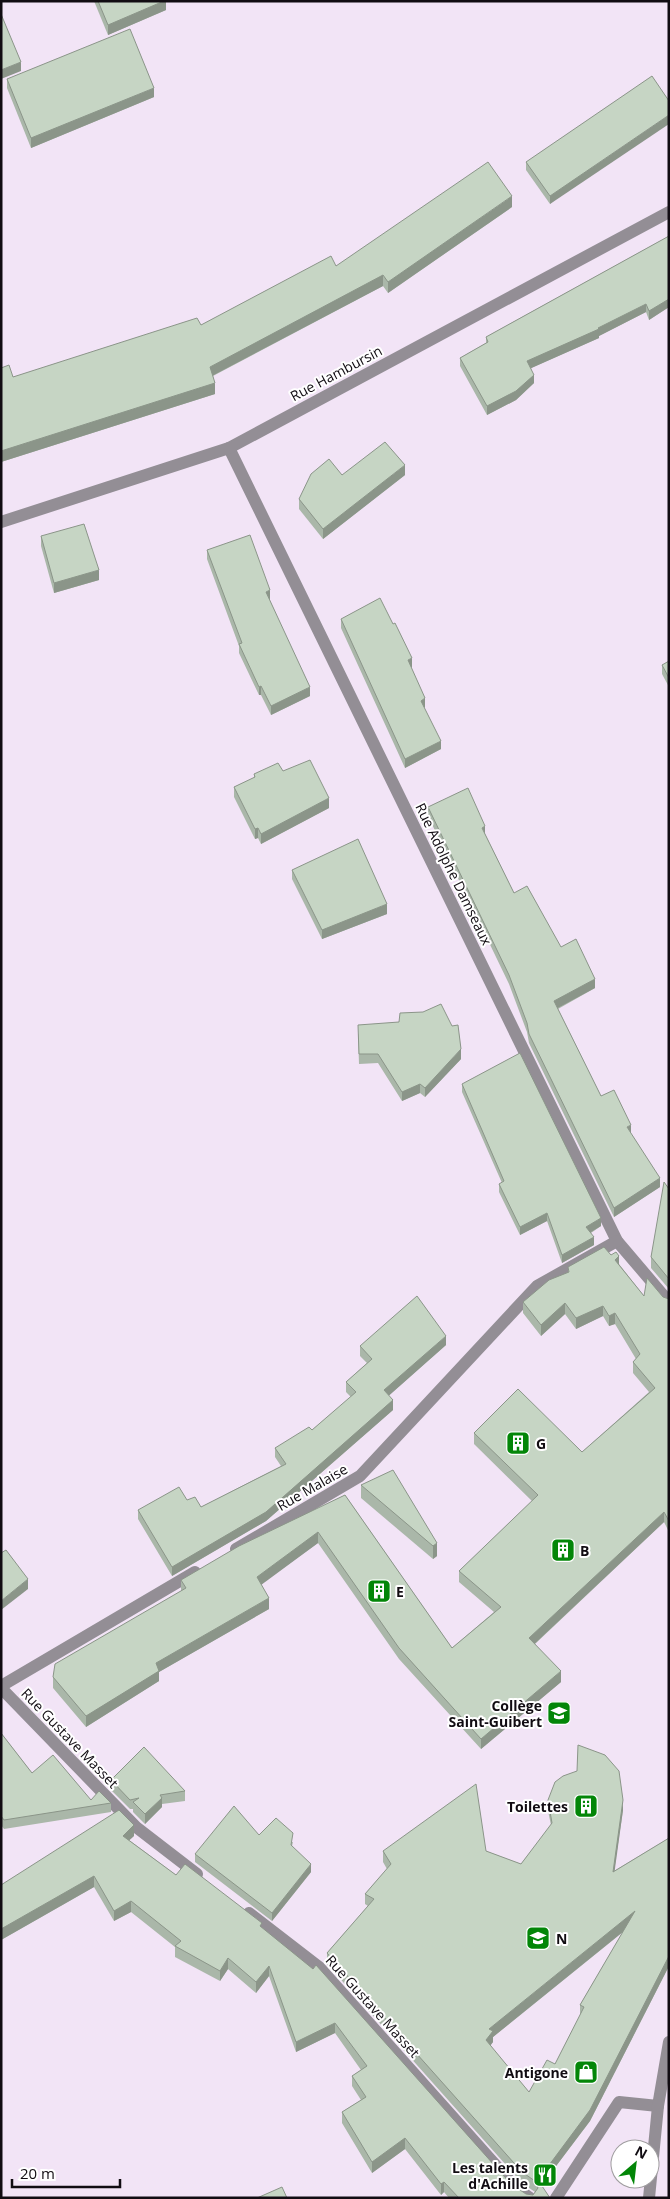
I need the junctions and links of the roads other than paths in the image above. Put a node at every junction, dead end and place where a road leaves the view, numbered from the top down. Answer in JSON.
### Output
{"nodes":[{"id":1,"x":669,"y":212,"type":"edge"},
{"id":2,"x":229,"y":448,"type":"junction"},
{"id":3,"x":1,"y":522,"type":"edge"},
{"id":4,"x":617,"y":1242,"type":"junction"},
{"id":5,"x":669,"y":1302,"type":"edge"},
{"id":6,"x":226,"y":1554,"type":"edge"},
{"id":7,"x":209,"y":1564,"type":"edge"},
{"id":8,"x":1,"y":1687,"type":"edge"},
{"id":9,"x":205,"y":1880,"type":"edge"},
{"id":10,"x":236,"y":1903,"type":"edge"},
{"id":11,"x":669,"y":2042,"type":"edge"},
{"id":12,"x":658,"y":2106,"type":"junction"},
{"id":13,"x":530,"y":2198,"type":"edge"},
{"id":14,"x":556,"y":2198,"type":"edge"},
{"id":15,"x":649,"y":2198,"type":"edge"}],
"edges":[{"from":1,"to":2,"type":"street","name":"Rue Hambursin"},
{"from":2,"to":3,"type":"street","name":"Rue Hambursin"},
{"from":2,"to":4,"type":"street","name":"Rue Adolphe Damseaux"},
{"from":4,"to":5,"type":"street","name":"Rue Adolphe Damseaux"},
{"from":4,"to":6,"type":"street","name":"Rue Malaise"},
{"from":7,"to":8,"type":"street"},
{"from":8,"to":9,"type":"street","name":"Rue Gustave Masset"},
{"from":10,"to":13,"type":"street","name":"Rue Gustave Masset"},
{"from":11,"to":12,"type":"street"},
{"from":12,"to":14,"type":"street"},
{"from":12,"to":15,"type":"street"}]}
